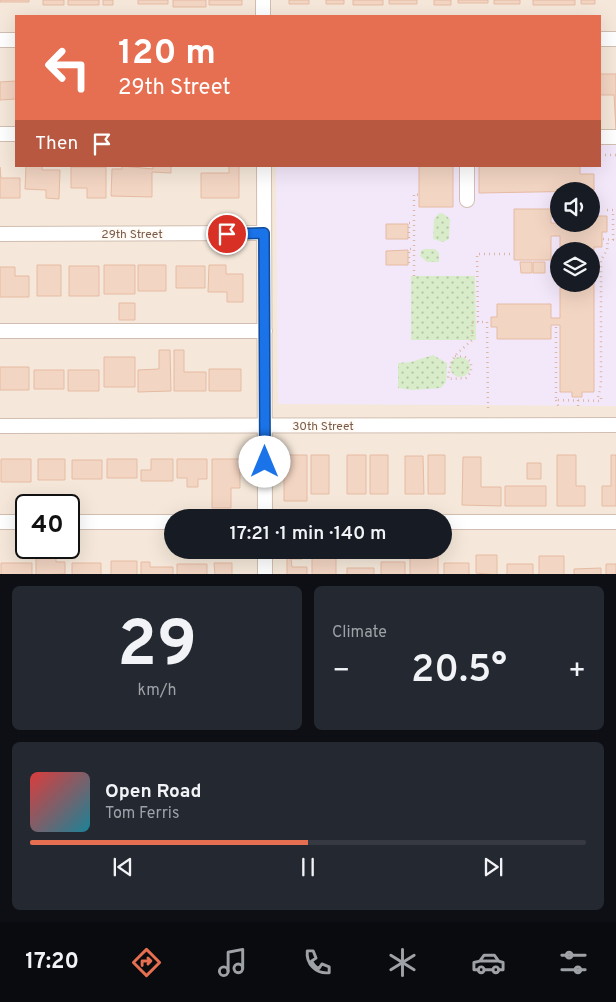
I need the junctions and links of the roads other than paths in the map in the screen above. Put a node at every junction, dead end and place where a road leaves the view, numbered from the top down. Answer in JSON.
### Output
{"nodes":[{"id":1,"x":263,"y":0,"type":"edge"},
{"id":2,"x":263,"y":15,"type":"edge"},
{"id":3,"x":601,"y":39,"type":"edge"},
{"id":4,"x":616,"y":39,"type":"edge"},
{"id":5,"x":0,"y":40,"type":"edge"},
{"id":6,"x":15,"y":40,"type":"edge"},
{"id":7,"x":0,"y":134,"type":"edge"},
{"id":8,"x":15,"y":134,"type":"edge"},
{"id":9,"x":601,"y":137,"type":"edge"},
{"id":10,"x":616,"y":137,"type":"edge"},
{"id":11,"x":264,"y":167,"type":"edge"},
{"id":12,"x":468,"y":167,"type":"edge"},
{"id":13,"x":468,"y":200,"type":"dead end"},
{"id":14,"x":264,"y":233,"type":"junction"},
{"id":15,"x":0,"y":234,"type":"edge"},
{"id":16,"x":0,"y":331,"type":"edge"},
{"id":17,"x":265,"y":331,"type":"junction"},
{"id":18,"x":616,"y":425,"type":"edge"},
{"id":19,"x":0,"y":426,"type":"edge"},
{"id":20,"x":266,"y":426,"type":"junction"},
{"id":21,"x":265,"y":509,"type":"edge"},
{"id":22,"x":0,"y":522,"type":"edge"},
{"id":23,"x":15,"y":522,"type":"edge"},
{"id":24,"x":80,"y":522,"type":"edge"},
{"id":25,"x":164,"y":522,"type":"edge"},
{"id":26,"x":452,"y":522,"type":"edge"},
{"id":27,"x":616,"y":522,"type":"edge"},
{"id":28,"x":265,"y":559,"type":"edge"},
{"id":29,"x":265,"y":574,"type":"edge"}],
"edges":[{"from":1,"to":2,"type":"street"},
{"from":3,"to":4,"type":"street"},
{"from":5,"to":6,"type":"street"},
{"from":7,"to":8,"type":"street"},
{"from":9,"to":10,"type":"street"},
{"from":11,"to":14,"type":"street"},
{"from":12,"to":13,"type":"street"},
{"from":14,"to":15,"type":"street","name":"29th Street"},
{"from":14,"to":17,"type":"street"},
{"from":16,"to":17,"type":"street"},
{"from":17,"to":20,"type":"street"},
{"from":18,"to":20,"type":"street","name":"30th Street"},
{"from":19,"to":20,"type":"street","name":"30th Street"},
{"from":20,"to":21,"type":"street"},
{"from":22,"to":23,"type":"street"},
{"from":24,"to":25,"type":"street"},
{"from":26,"to":27,"type":"street"},
{"from":28,"to":29,"type":"street"}]}
